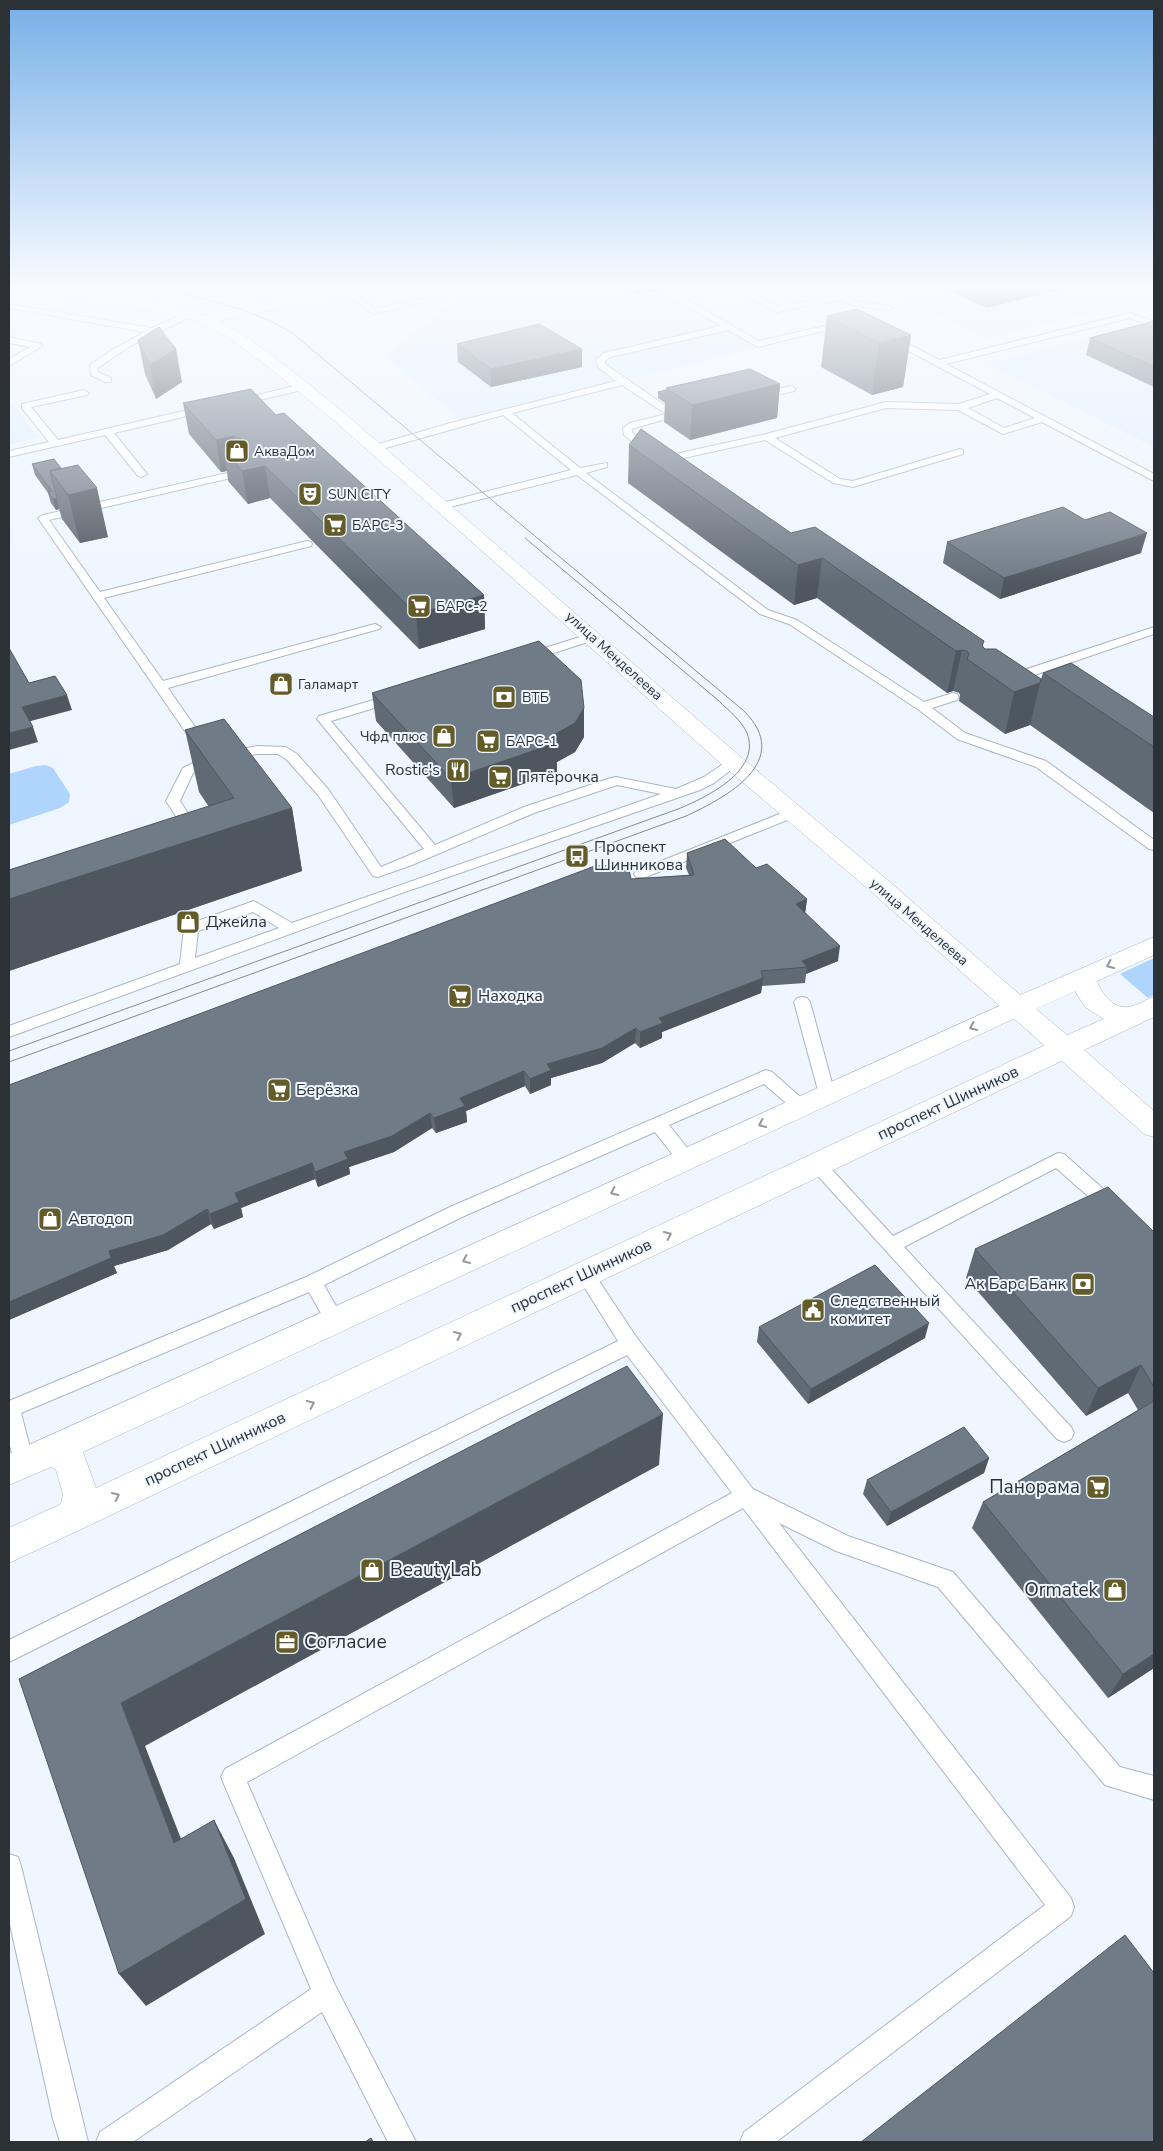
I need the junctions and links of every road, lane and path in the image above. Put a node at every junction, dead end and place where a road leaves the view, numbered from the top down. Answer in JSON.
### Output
{"nodes":[{"id":1,"x":300,"y":384,"type":"edge"},
{"id":2,"x":614,"y":384,"type":"edge"},
{"id":3,"x":627,"y":384,"type":"edge"},
{"id":4,"x":977,"y":384,"type":"edge"},
{"id":5,"x":303,"y":387,"type":"junction"},
{"id":6,"x":791,"y":389,"type":"dead end"},
{"id":7,"x":84,"y":393,"type":"dead end"},
{"id":8,"x":997,"y":395,"type":"junction"},
{"id":9,"x":752,"y":398,"type":"edge"},
{"id":10,"x":960,"y":407,"type":"junction"},
{"id":11,"x":504,"y":412,"type":"junction"},
{"id":12,"x":1043,"y":419,"type":"junction"},
{"id":13,"x":108,"y":432,"type":"junction"},
{"id":14,"x":767,"y":437,"type":"junction"},
{"id":15,"x":56,"y":444,"type":"junction"},
{"id":16,"x":375,"y":448,"type":"junction"},
{"id":17,"x":960,"y":452,"type":"dead end"},
{"id":18,"x":651,"y":453,"type":"junction"},
{"id":19,"x":9,"y":454,"type":"edge"},
{"id":20,"x":636,"y":457,"type":"edge"},
{"id":21,"x":666,"y":459,"type":"junction"},
{"id":22,"x":604,"y":465,"type":"dead end"},
{"id":23,"x":682,"y":470,"type":"edge"},
{"id":24,"x":579,"y":472,"type":"junction"},
{"id":25,"x":240,"y":473,"type":"edge"},
{"id":26,"x":142,"y":474,"type":"dead end"},
{"id":27,"x":1154,"y":478,"type":"edge"},
{"id":28,"x":442,"y":506,"type":"junction"},
{"id":29,"x":308,"y":544,"type":"dead end"},
{"id":30,"x":98,"y":596,"type":"junction"},
{"id":31,"x":375,"y":627,"type":"dead end"},
{"id":32,"x":1154,"y":630,"type":"edge"},
{"id":33,"x":593,"y":637,"type":"junction"},
{"id":34,"x":519,"y":660,"type":"edge"},
{"id":35,"x":1032,"y":682,"type":"edge"},
{"id":36,"x":160,"y":686,"type":"junction"},
{"id":37,"x":407,"y":694,"type":"edge"},
{"id":38,"x":952,"y":696,"type":"dead end"},
{"id":39,"x":923,"y":708,"type":"junction"},
{"id":40,"x":212,"y":759,"type":"junction"},
{"id":41,"x":734,"y":763,"type":"junction"},
{"id":42,"x":675,"y":793,"type":"junction"},
{"id":43,"x":792,"y":813,"type":"junction"},
{"id":44,"x":201,"y":842,"type":"edge"},
{"id":45,"x":1154,"y":846,"type":"edge"},
{"id":46,"x":432,"y":851,"type":"junction"},
{"id":47,"x":378,"y":873,"type":"junction"},
{"id":48,"x":641,"y":874,"type":"dead end"},
{"id":49,"x":394,"y":891,"type":"junction"},
{"id":50,"x":291,"y":929,"type":"junction"},
{"id":51,"x":1154,"y":945,"type":"edge"},
{"id":52,"x":188,"y":967,"type":"junction"},
{"id":53,"x":1083,"y":977,"type":"junction"},
{"id":54,"x":802,"y":1002,"type":"dead end"},
{"id":55,"x":1017,"y":1006,"type":"junction"},
{"id":56,"x":1143,"y":1012,"type":"edge"},
{"id":57,"x":9,"y":1032,"type":"edge"},
{"id":58,"x":1064,"y":1048,"type":"junction"},
{"id":59,"x":827,"y":1094,"type":"junction"},
{"id":60,"x":800,"y":1106,"type":"junction"},
{"id":61,"x":658,"y":1123,"type":"junction"},
{"id":62,"x":1154,"y":1127,"type":"edge"},
{"id":63,"x":686,"y":1159,"type":"junction"},
{"id":64,"x":817,"y":1165,"type":"junction"},
{"id":65,"x":1125,"y":1218,"type":"edge"},
{"id":66,"x":891,"y":1245,"type":"junction"},
{"id":67,"x":585,"y":1274,"type":"junction"},
{"id":68,"x":313,"y":1282,"type":"junction"},
{"id":69,"x":335,"y":1320,"type":"junction"},
{"id":70,"x":630,"y":1344,"type":"junction"},
{"id":71,"x":1064,"y":1433,"type":"dead end"},
{"id":72,"x":29,"y":1461,"type":"edge"},
{"id":73,"x":746,"y":1496,"type":"junction"},
{"id":74,"x":78,"y":1514,"type":"junction"},
{"id":75,"x":9,"y":1546,"type":"edge"},
{"id":76,"x":9,"y":1651,"type":"edge"},
{"id":77,"x":1154,"y":1788,"type":"edge"},
{"id":78,"x":9,"y":1866,"type":"edge"},
{"id":79,"x":326,"y":1994,"type":"junction"},
{"id":80,"x":74,"y":2142,"type":"edge"},
{"id":81,"x":110,"y":2142,"type":"edge"},
{"id":82,"x":402,"y":2142,"type":"edge"},
{"id":83,"x":754,"y":2142,"type":"edge"}],
"edges":[{"from":1,"to":5,"type":"street","name":"улица Менделеева"},
{"from":2,"to":11,"type":"lane"},
{"from":3,"to":18,"type":"lane"},
{"from":4,"to":8,"type":"lane"},
{"from":5,"to":13,"type":"lane"},
{"from":5,"to":16,"type":"street","name":"улица Менделеева"},
{"from":6,"to":9,"type":"lane"},
{"from":7,"to":15,"type":"lane"},
{"from":8,"to":10,"type":"lane"},
{"from":8,"to":12,"type":"lane"},
{"from":10,"to":12,"type":"lane"},
{"from":10,"to":14,"type":"lane"},
{"from":11,"to":16,"type":"lane"},
{"from":11,"to":24,"type":"lane"},
{"from":12,"to":27,"type":"lane"},
{"from":13,"to":15,"type":"lane"},
{"from":13,"to":26,"type":"lane"},
{"from":14,"to":17,"type":"lane"},
{"from":14,"to":21,"type":"lane"},
{"from":15,"to":19,"type":"lane"},
{"from":16,"to":28,"type":"street","name":"улица Менделеева"},
{"from":18,"to":20,"type":"lane"},
{"from":18,"to":21,"type":"lane"},
{"from":21,"to":23,"type":"lane"},
{"from":22,"to":24,"type":"lane"},
{"from":24,"to":28,"type":"lane"},
{"from":24,"to":39,"type":"lane"},
{"from":25,"to":30,"type":"lane"},
{"from":28,"to":33,"type":"street","name":"улица Менделеева"},
{"from":29,"to":30,"type":"lane"},
{"from":30,"to":36,"type":"lane"},
{"from":31,"to":36,"type":"lane"},
{"from":32,"to":35,"type":"lane"},
{"from":33,"to":34,"type":"lane"},
{"from":33,"to":41,"type":"street","name":"улица Менделеева"},
{"from":36,"to":40,"type":"lane"},
{"from":37,"to":46,"type":"lane"},
{"from":38,"to":39,"type":"lane"},
{"from":39,"to":45,"type":"lane"},
{"from":40,"to":44,"type":"lane"},
{"from":40,"to":47,"type":"lane"},
{"from":41,"to":42,"type":"lane"},
{"from":41,"to":43,"type":"street","name":"улица Менделеева"},
{"from":42,"to":46,"type":"lane"},
{"from":42,"to":49,"type":"lane"},
{"from":43,"to":48,"type":"lane"},
{"from":43,"to":55,"type":"street","name":"улица Менделеева"},
{"from":46,"to":47,"type":"lane"},
{"from":47,"to":49,"type":"lane"},
{"from":49,"to":50,"type":"lane"},
{"from":50,"to":52,"type":"lane"},
{"from":50,"to":52,"type":"lane"},
{"from":51,"to":53,"type":"street","one_way":true},
{"from":52,"to":57,"type":"lane"},
{"from":53,"to":55,"type":"street"},
{"from":53,"to":56,"type":"street"},
{"from":54,"to":59,"type":"lane"},
{"from":55,"to":58,"type":"street","name":"улица Менделеева"},
{"from":55,"to":59,"type":"street","one_way":true},
{"from":56,"to":58,"type":"street","name":"проспект Шинников"},
{"from":58,"to":62,"type":"street","name":"улица Менделеева"},
{"from":58,"to":64,"type":"street","name":"проспект Шинников"},
{"from":59,"to":60,"type":"street"},
{"from":60,"to":61,"type":"lane"},
{"from":60,"to":63,"type":"street","one_way":true},
{"from":61,"to":63,"type":"lane"},
{"from":61,"to":68,"type":"lane"},
{"from":63,"to":69,"type":"street","one_way":true},
{"from":64,"to":66,"type":"lane"},
{"from":67,"to":64,"type":"street","name":"проспект Шинников","one_way":true},
{"from":65,"to":66,"type":"lane"},
{"from":66,"to":71,"type":"lane"},
{"from":67,"to":70,"type":"lane"},
{"from":74,"to":67,"type":"street","name":"проспект Шинников","one_way":true},
{"from":68,"to":69,"type":"lane"},
{"from":68,"to":72,"type":"lane"},
{"from":69,"to":72,"type":"street"},
{"from":70,"to":73,"type":"lane"},
{"from":70,"to":76,"type":"lane"},
{"from":72,"to":74,"type":"street"},
{"from":73,"to":77,"type":"lane"},
{"from":73,"to":79,"type":"lane"},
{"from":73,"to":83,"type":"lane"},
{"from":74,"to":75,"type":"street","name":"проспект Шинников"},
{"from":78,"to":80,"type":"lane"},
{"from":79,"to":81,"type":"lane"},
{"from":79,"to":82,"type":"lane"}]}
